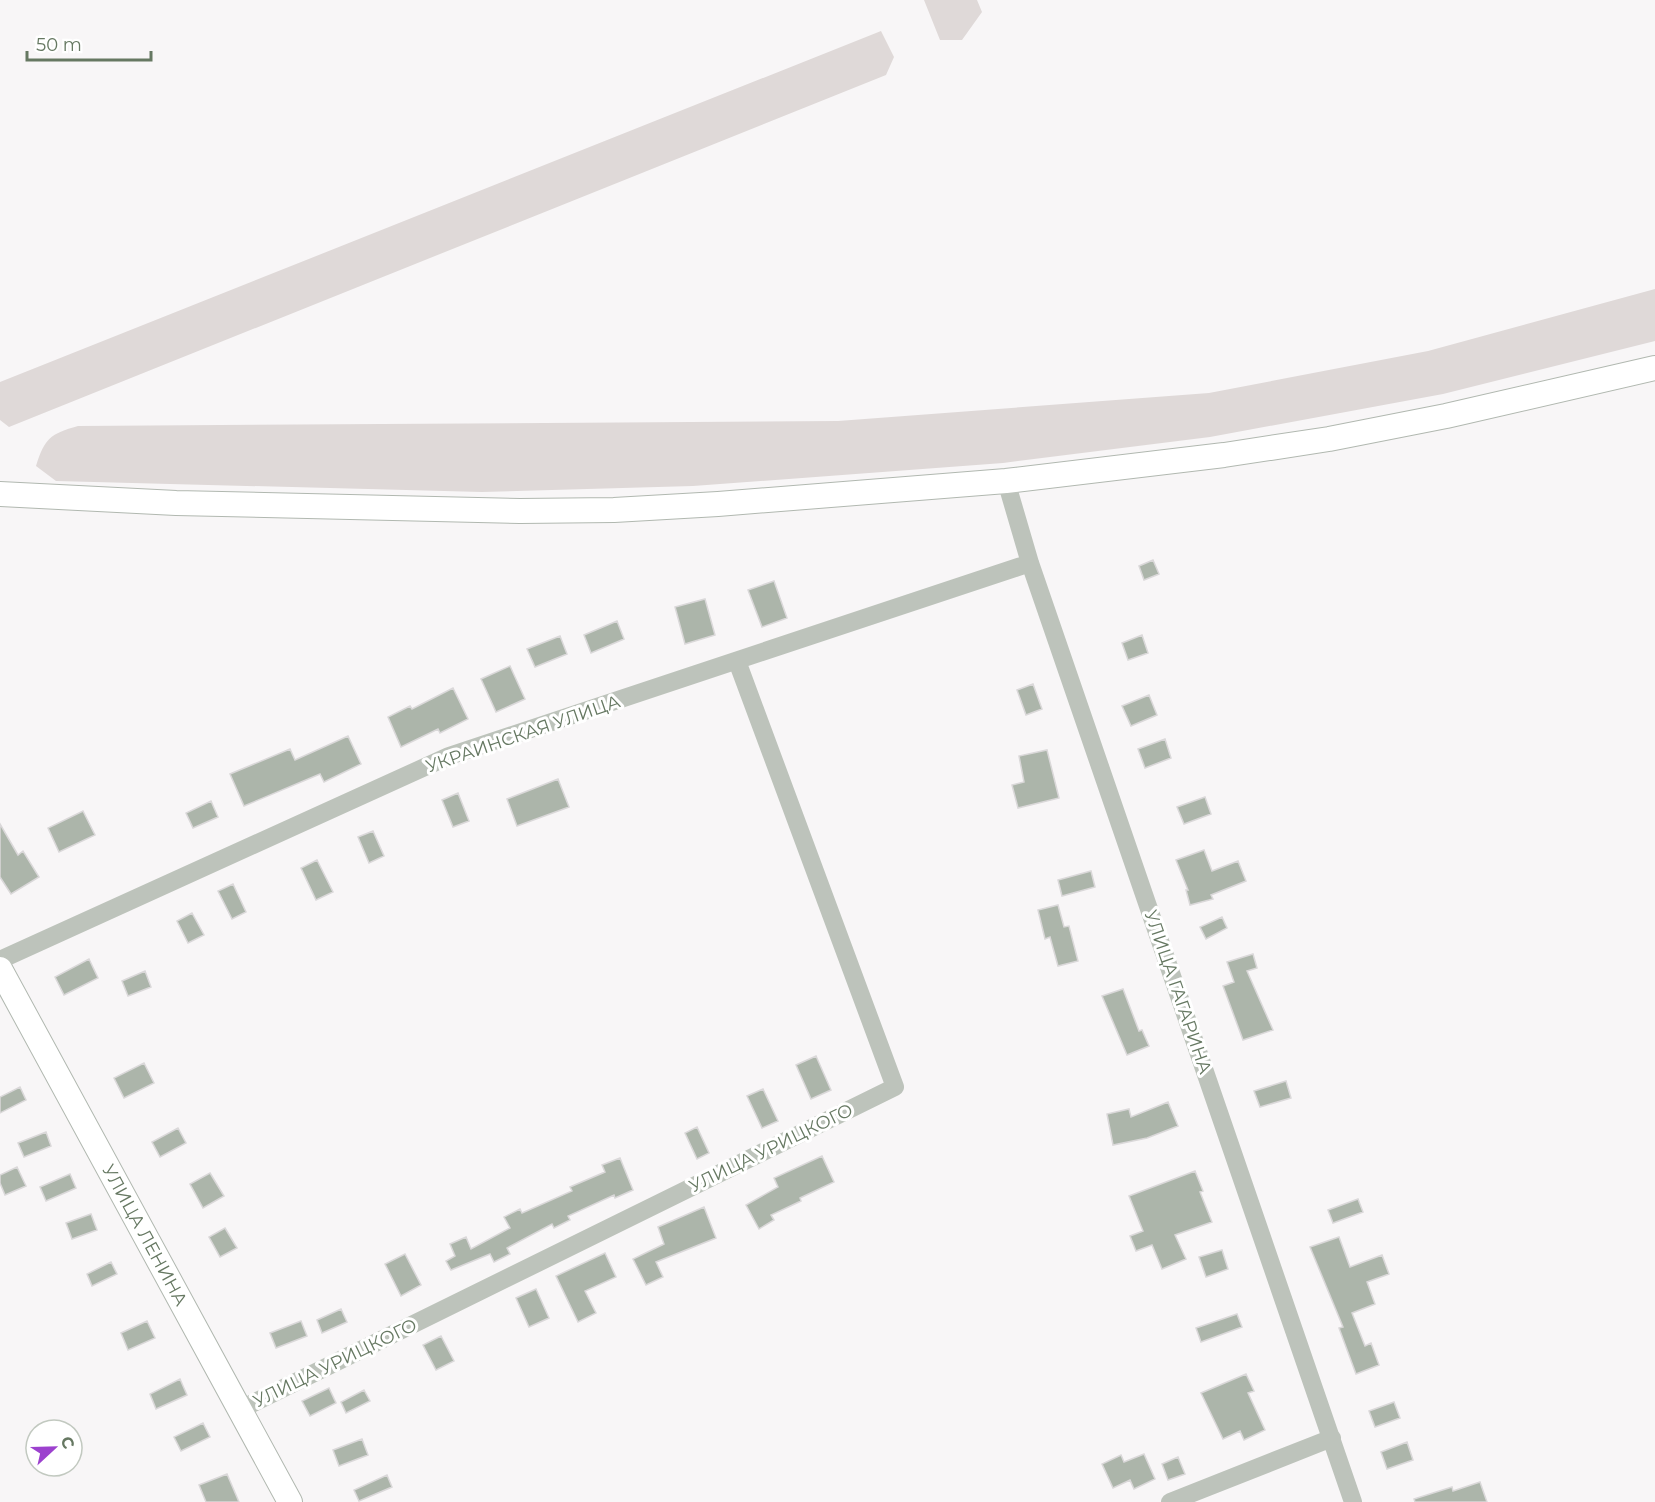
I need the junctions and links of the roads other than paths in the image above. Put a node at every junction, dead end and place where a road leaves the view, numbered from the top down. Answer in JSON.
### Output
{"nodes":[{"id":1,"x":1655,"y":368,"type":"edge"},
{"id":2,"x":1006,"y":481,"type":"junction"},
{"id":3,"x":0,"y":494,"type":"edge"},
{"id":4,"x":1030,"y":563,"type":"junction"},
{"id":5,"x":737,"y":661,"type":"junction"},
{"id":6,"x":0,"y":960,"type":"edge"},
{"id":7,"x":0,"y":969,"type":"edge"},
{"id":8,"x":238,"y":1410,"type":"junction"},
{"id":9,"x":1332,"y":1438,"type":"junction"},
{"id":10,"x":290,"y":1502,"type":"edge"},
{"id":11,"x":1170,"y":1502,"type":"edge"},
{"id":12,"x":1353,"y":1502,"type":"edge"}],
"edges":[{"from":1,"to":2,"type":"main road"},
{"from":2,"to":3,"type":"main road"},
{"from":2,"to":4,"type":"street","name":"УЛИЦА ГАГАРИНА"},
{"from":4,"to":5,"type":"street","name":"УКРАИНСКАЯ УЛИЦА"},
{"from":4,"to":9,"type":"street","name":"УЛИЦА ГАГАРИНА"},
{"from":5,"to":6,"type":"street","name":"УКРАИНСКАЯ УЛИЦА"},
{"from":5,"to":8,"type":"street","name":"УЛИЦА УРИЦКОГО"},
{"from":7,"to":8,"type":"main road","name":"УЛИЦА ЛЕНИНА"},
{"from":8,"to":10,"type":"main road","name":"УЛИЦА ЛЕНИНА"},
{"from":9,"to":11,"type":"street"},
{"from":9,"to":12,"type":"street","name":"УЛИЦА ГАГАРИНА"}]}
